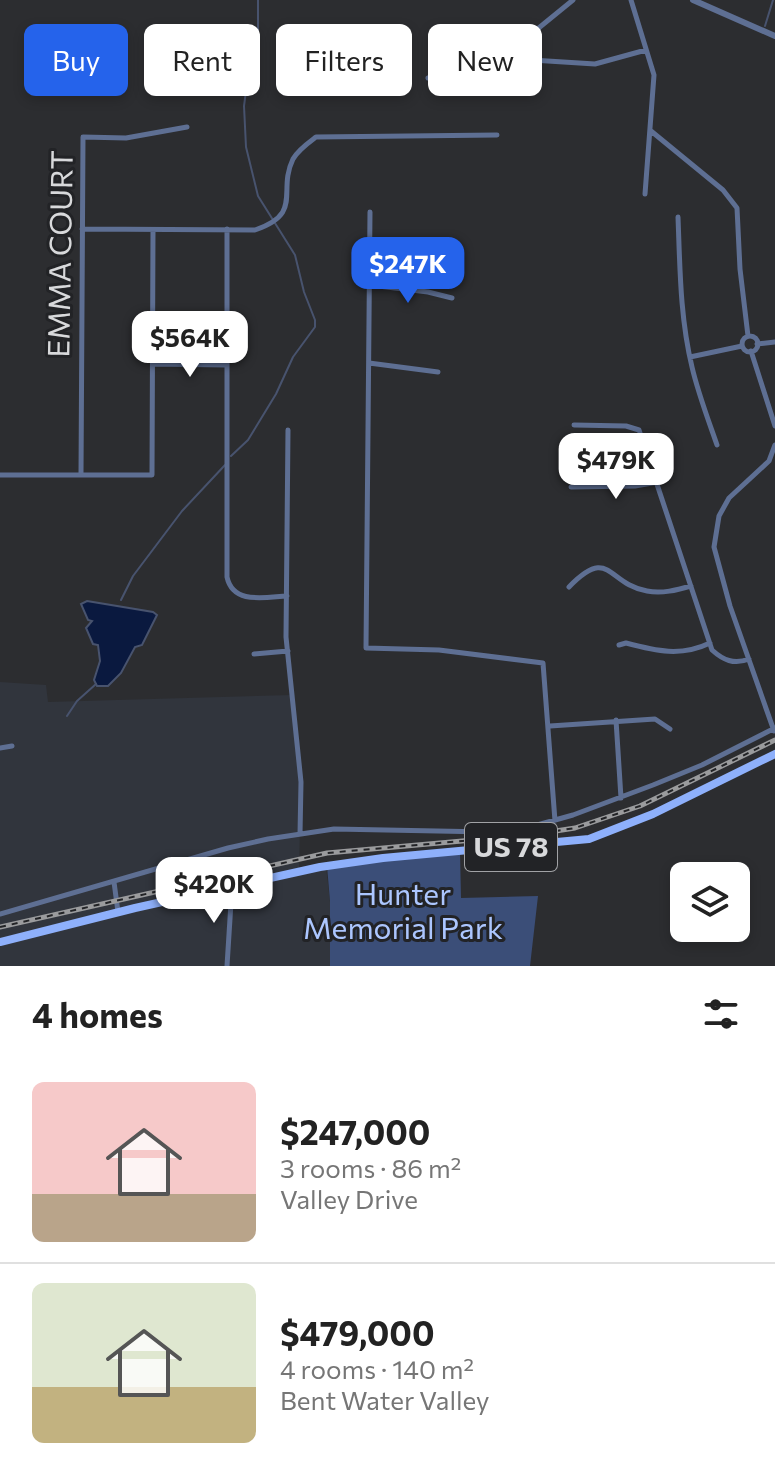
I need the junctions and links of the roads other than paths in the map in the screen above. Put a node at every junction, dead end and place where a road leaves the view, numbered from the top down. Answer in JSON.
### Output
{"nodes":[{"id":1,"x":573,"y":0,"type":"edge"},
{"id":2,"x":631,"y":0,"type":"edge"},
{"id":3,"x":693,"y":0,"type":"edge"},
{"id":4,"x":542,"y":25,"type":"edge"},
{"id":5,"x":775,"y":36,"type":"edge"},
{"id":6,"x":646,"y":50,"type":"junction"},
{"id":7,"x":542,"y":61,"type":"edge"},
{"id":8,"x":187,"y":127,"type":"dead end"},
{"id":9,"x":651,"y":131,"type":"junction"},
{"id":10,"x":497,"y":135,"type":"dead end"},
{"id":11,"x":645,"y":194,"type":"dead end"},
{"id":12,"x":370,"y":212,"type":"dead end"},
{"id":13,"x":678,"y":217,"type":"dead end"},
{"id":14,"x":82,"y":229,"type":"junction"},
{"id":15,"x":227,"y":229,"type":"junction"},
{"id":16,"x":153,"y":230,"type":"junction"},
{"id":17,"x":370,"y":285,"type":"junction"},
{"id":18,"x":452,"y":298,"type":"dead end"},
{"id":19,"x":748,"y":336,"type":"junction"},
{"id":20,"x":775,"y":342,"type":"edge"},
{"id":21,"x":757,"y":344,"type":"junction"},
{"id":22,"x":742,"y":346,"type":"junction"},
{"id":23,"x":751,"y":351,"type":"junction"},
{"id":24,"x":690,"y":357,"type":"junction"},
{"id":25,"x":369,"y":363,"type":"junction"},
{"id":26,"x":153,"y":364,"type":"junction"},
{"id":27,"x":227,"y":365,"type":"junction"},
{"id":28,"x":438,"y":372,"type":"dead end"},
{"id":29,"x":574,"y":425,"type":"dead end"},
{"id":30,"x":775,"y":426,"type":"edge"},
{"id":31,"x":288,"y":430,"type":"dead end"},
{"id":32,"x":717,"y":445,"type":"dead end"},
{"id":33,"x":775,"y":445,"type":"edge"},
{"id":34,"x":769,"y":461,"type":"junction"},
{"id":35,"x":775,"y":465,"type":"edge"},
{"id":36,"x":81,"y":474,"type":"junction"},
{"id":37,"x":0,"y":475,"type":"edge"},
{"id":38,"x":658,"y":482,"type":"junction"},
{"id":39,"x":571,"y":487,"type":"dead end"},
{"id":40,"x":691,"y":586,"type":"junction"},
{"id":41,"x":569,"y":587,"type":"dead end"},
{"id":42,"x":287,"y":596,"type":"junction"},
{"id":43,"x":710,"y":643,"type":"junction"},
{"id":44,"x":619,"y":645,"type":"dead end"},
{"id":45,"x":288,"y":651,"type":"junction"},
{"id":46,"x":254,"y":654,"type":"dead end"},
{"id":47,"x":749,"y":659,"type":"junction"},
{"id":48,"x":616,"y":720,"type":"junction"},
{"id":49,"x":550,"y":726,"type":"junction"},
{"id":50,"x":670,"y":729,"type":"dead end"},
{"id":51,"x":774,"y":730,"type":"edge"},
{"id":52,"x":12,"y":746,"type":"dead end"},
{"id":53,"x":0,"y":748,"type":"edge"},
{"id":54,"x":775,"y":754,"type":"edge"},
{"id":55,"x":621,"y":798,"type":"junction"},
{"id":56,"x":555,"y":821,"type":"junction"},
{"id":57,"x":300,"y":834,"type":"junction"},
{"id":58,"x":114,"y":882,"type":"junction"},
{"id":59,"x":232,"y":886,"type":"junction"},
{"id":60,"x":118,"y":912,"type":"junction"},
{"id":61,"x":0,"y":914,"type":"edge"},
{"id":62,"x":0,"y":942,"type":"edge"},
{"id":63,"x":227,"y":966,"type":"edge"}],
"edges":[{"from":1,"to":4,"type":"street"},
{"from":2,"to":6,"type":"street"},
{"from":3,"to":5,"type":"street"},
{"from":6,"to":7,"type":"street"},
{"from":6,"to":9,"type":"street"},
{"from":8,"to":14,"type":"street","name":"EMMA COURT"},
{"from":9,"to":11,"type":"street"},
{"from":9,"to":19,"type":"street"},
{"from":10,"to":15,"type":"street"},
{"from":12,"to":17,"type":"street"},
{"from":13,"to":24,"type":"street"},
{"from":14,"to":16,"type":"street"},
{"from":14,"to":36,"type":"street","name":"EMMA COURT"},
{"from":15,"to":16,"type":"street"},
{"from":15,"to":27,"type":"street"},
{"from":16,"to":26,"type":"street"},
{"from":17,"to":18,"type":"street"},
{"from":17,"to":25,"type":"street"},
{"from":19,"to":21,"type":"street"},
{"from":19,"to":22,"type":"street"},
{"from":20,"to":21,"type":"street"},
{"from":21,"to":23,"type":"street"},
{"from":22,"to":23,"type":"street"},
{"from":22,"to":24,"type":"street"},
{"from":23,"to":30,"type":"street"},
{"from":24,"to":32,"type":"street"},
{"from":25,"to":28,"type":"street"},
{"from":25,"to":49,"type":"street"},
{"from":26,"to":27,"type":"street"},
{"from":26,"to":36,"type":"street"},
{"from":27,"to":42,"type":"street"},
{"from":29,"to":38,"type":"street"},
{"from":31,"to":42,"type":"street"},
{"from":33,"to":34,"type":"street"},
{"from":34,"to":35,"type":"street"},
{"from":34,"to":47,"type":"street"},
{"from":36,"to":37,"type":"street"},
{"from":38,"to":39,"type":"street"},
{"from":38,"to":40,"type":"street"},
{"from":40,"to":41,"type":"street"},
{"from":40,"to":43,"type":"street"},
{"from":42,"to":45,"type":"street"},
{"from":43,"to":44,"type":"street"},
{"from":43,"to":47,"type":"street"},
{"from":45,"to":46,"type":"street"},
{"from":45,"to":57,"type":"street"},
{"from":47,"to":51,"type":"street"},
{"from":48,"to":49,"type":"street"},
{"from":48,"to":50,"type":"street"},
{"from":48,"to":55,"type":"street"},
{"from":49,"to":56,"type":"street"},
{"from":51,"to":55,"type":"street"},
{"from":52,"to":53,"type":"street"},
{"from":54,"to":59,"type":"main road","number":"US 78"},
{"from":55,"to":56,"type":"street"},
{"from":56,"to":57,"type":"street"},
{"from":57,"to":58,"type":"street"},
{"from":58,"to":60,"type":"street"},
{"from":58,"to":61,"type":"street"},
{"from":59,"to":60,"type":"main road","number":"US 78"},
{"from":59,"to":63,"type":"street"},
{"from":60,"to":62,"type":"main road","number":"US 78"}]}
